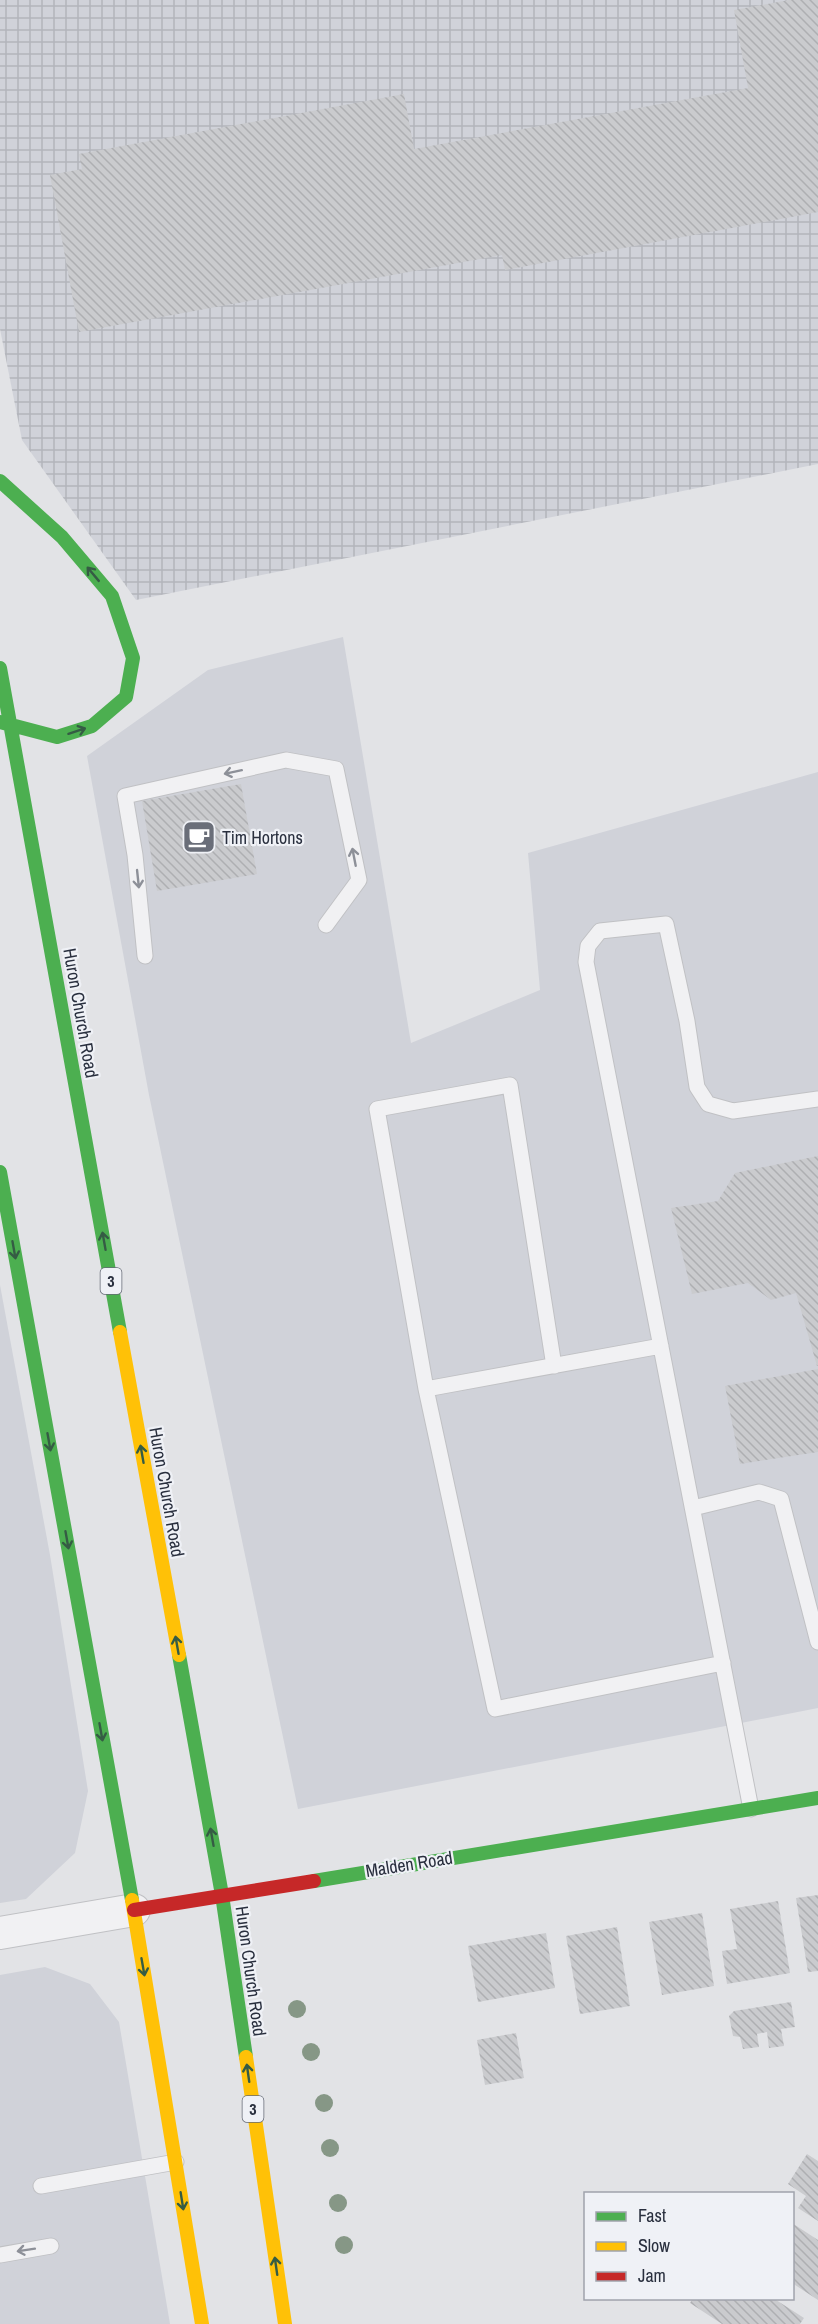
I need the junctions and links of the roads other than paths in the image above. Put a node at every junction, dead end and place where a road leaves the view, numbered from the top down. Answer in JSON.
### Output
{"nodes":[{"id":1,"x":0,"y":481,"type":"edge"},
{"id":2,"x":0,"y":668,"type":"edge"},
{"id":3,"x":5,"y":724,"type":"edge"},
{"id":4,"x":326,"y":925,"type":"dead end"},
{"id":5,"x":145,"y":956,"type":"dead end"},
{"id":6,"x":818,"y":1099,"type":"edge"},
{"id":7,"x":0,"y":1172,"type":"edge"},
{"id":8,"x":661,"y":1347,"type":"junction"},
{"id":9,"x":554,"y":1366,"type":"junction"},
{"id":10,"x":426,"y":1389,"type":"junction"},
{"id":11,"x":693,"y":1508,"type":"junction"},
{"id":12,"x":818,"y":1642,"type":"edge"},
{"id":13,"x":723,"y":1663,"type":"junction"},
{"id":14,"x":818,"y":1798,"type":"edge"},
{"id":15,"x":751,"y":1809,"type":"junction"},
{"id":16,"x":222,"y":1895,"type":"junction"},
{"id":17,"x":134,"y":1910,"type":"junction"},
{"id":18,"x":0,"y":1933,"type":"edge"},
{"id":19,"x":176,"y":2162,"type":"junction"},
{"id":20,"x":41,"y":2186,"type":"dead end"},
{"id":21,"x":51,"y":2246,"type":"dead end"},
{"id":22,"x":0,"y":2255,"type":"edge"},
{"id":23,"x":202,"y":2324,"type":"edge"},
{"id":24,"x":285,"y":2324,"type":"edge"}],
"edges":[{"from":3,"to":1,"type":"main road","one_way":true},
{"from":2,"to":3,"type":"main road","name":"Huron Church Road","number":"3"},
{"from":16,"to":3,"type":"main road","name":"Huron Church Road","number":"3","one_way":true},
{"from":4,"to":5,"type":"lane","one_way":true},
{"from":6,"to":8,"type":"lane"},
{"from":7,"to":17,"type":"main road","one_way":true},
{"from":8,"to":9,"type":"lane"},
{"from":8,"to":11,"type":"lane"},
{"from":9,"to":10,"type":"lane"},
{"from":9,"to":10,"type":"lane"},
{"from":10,"to":13,"type":"lane"},
{"from":11,"to":12,"type":"lane"},
{"from":11,"to":13,"type":"lane"},
{"from":13,"to":15,"type":"lane"},
{"from":14,"to":15,"type":"main road","name":"Malden Road"},
{"from":15,"to":16,"type":"main road","name":"Malden Road"},
{"from":16,"to":17,"type":"main road","name":"Malden Road"},
{"from":24,"to":16,"type":"main road","name":"Huron Church Road","number":"3","one_way":true},
{"from":17,"to":18,"type":"street","name":"Malden Road"},
{"from":17,"to":19,"type":"main road","one_way":true},
{"from":19,"to":20,"type":"lane"},
{"from":19,"to":23,"type":"main road","one_way":true},
{"from":21,"to":22,"type":"lane","one_way":true}]}
